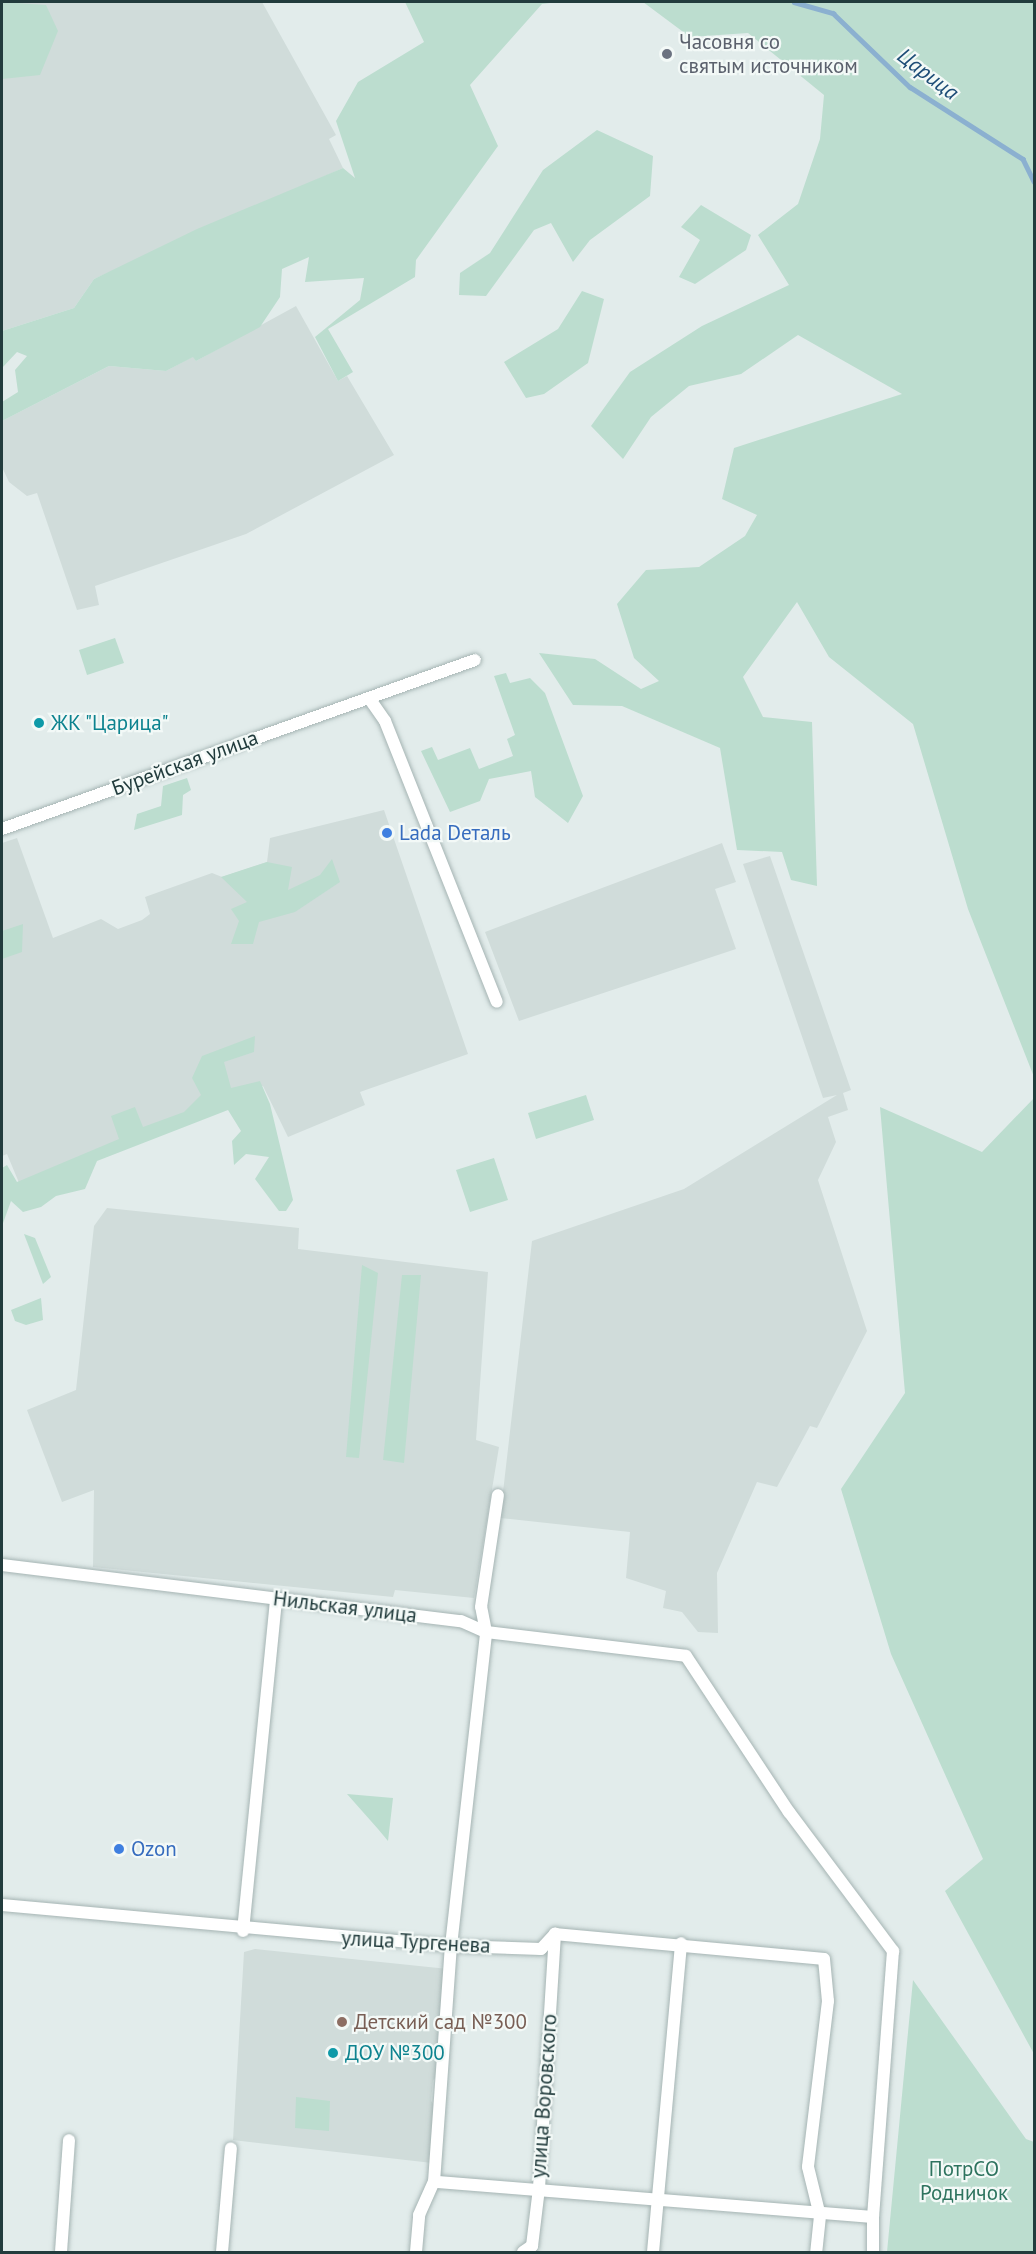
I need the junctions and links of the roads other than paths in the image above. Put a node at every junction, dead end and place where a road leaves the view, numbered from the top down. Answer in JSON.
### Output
{"nodes":[{"id":1,"x":476,"y":660,"type":"dead end"},
{"id":2,"x":369,"y":698,"type":"junction"},
{"id":3,"x":2,"y":829,"type":"edge"},
{"id":4,"x":497,"y":1002,"type":"dead end"},
{"id":5,"x":498,"y":1495,"type":"dead end"},
{"id":6,"x":2,"y":1565,"type":"edge"},
{"id":7,"x":276,"y":1599,"type":"junction"},
{"id":8,"x":486,"y":1632,"type":"junction"},
{"id":9,"x":2,"y":1905,"type":"edge"},
{"id":10,"x":243,"y":1931,"type":"junction"},
{"id":11,"x":555,"y":1934,"type":"junction"},
{"id":12,"x":681,"y":1943,"type":"junction"},
{"id":13,"x":451,"y":1946,"type":"junction"},
{"id":14,"x":69,"y":2140,"type":"dead end"},
{"id":15,"x":231,"y":2148,"type":"dead end"},
{"id":16,"x":434,"y":2182,"type":"junction"},
{"id":17,"x":539,"y":2188,"type":"junction"},
{"id":18,"x":659,"y":2200,"type":"junction"},
{"id":19,"x":820,"y":2216,"type":"junction"},
{"id":20,"x":873,"y":2217,"type":"junction"},
{"id":21,"x":61,"y":2253,"type":"edge"},
{"id":22,"x":222,"y":2253,"type":"edge"},
{"id":23,"x":416,"y":2253,"type":"edge"},
{"id":24,"x":523,"y":2253,"type":"edge"},
{"id":25,"x":653,"y":2253,"type":"edge"},
{"id":26,"x":816,"y":2253,"type":"edge"},
{"id":27,"x":873,"y":2253,"type":"edge"}],
"edges":[{"from":1,"to":2,"type":"street","name":"Бурейская улица"},
{"from":2,"to":3,"type":"street","name":"Бурейская улица"},
{"from":2,"to":4,"type":"street"},
{"from":5,"to":8,"type":"street"},
{"from":6,"to":7,"type":"street","name":"Нильская улица"},
{"from":7,"to":8,"type":"street","name":"Нильская улица"},
{"from":7,"to":10,"type":"street"},
{"from":8,"to":13,"type":"street"},
{"from":8,"to":20,"type":"street","name":"Нильская улица"},
{"from":9,"to":10,"type":"street","name":"улица Тургенева"},
{"from":10,"to":13,"type":"street","name":"улица Тургенева"},
{"from":11,"to":12,"type":"street"},
{"from":11,"to":13,"type":"street","name":"улица Тургенева"},
{"from":11,"to":17,"type":"street","name":"улица Воровского"},
{"from":12,"to":18,"type":"street"},
{"from":12,"to":19,"type":"street"},
{"from":13,"to":16,"type":"street"},
{"from":14,"to":21,"type":"street"},
{"from":15,"to":22,"type":"street"},
{"from":16,"to":17,"type":"street"},
{"from":16,"to":23,"type":"street"},
{"from":17,"to":18,"type":"street"},
{"from":17,"to":24,"type":"street","name":"улица Воровского"},
{"from":18,"to":19,"type":"street"},
{"from":18,"to":25,"type":"street"},
{"from":19,"to":20,"type":"street"},
{"from":19,"to":26,"type":"street"},
{"from":20,"to":27,"type":"street"}]}
